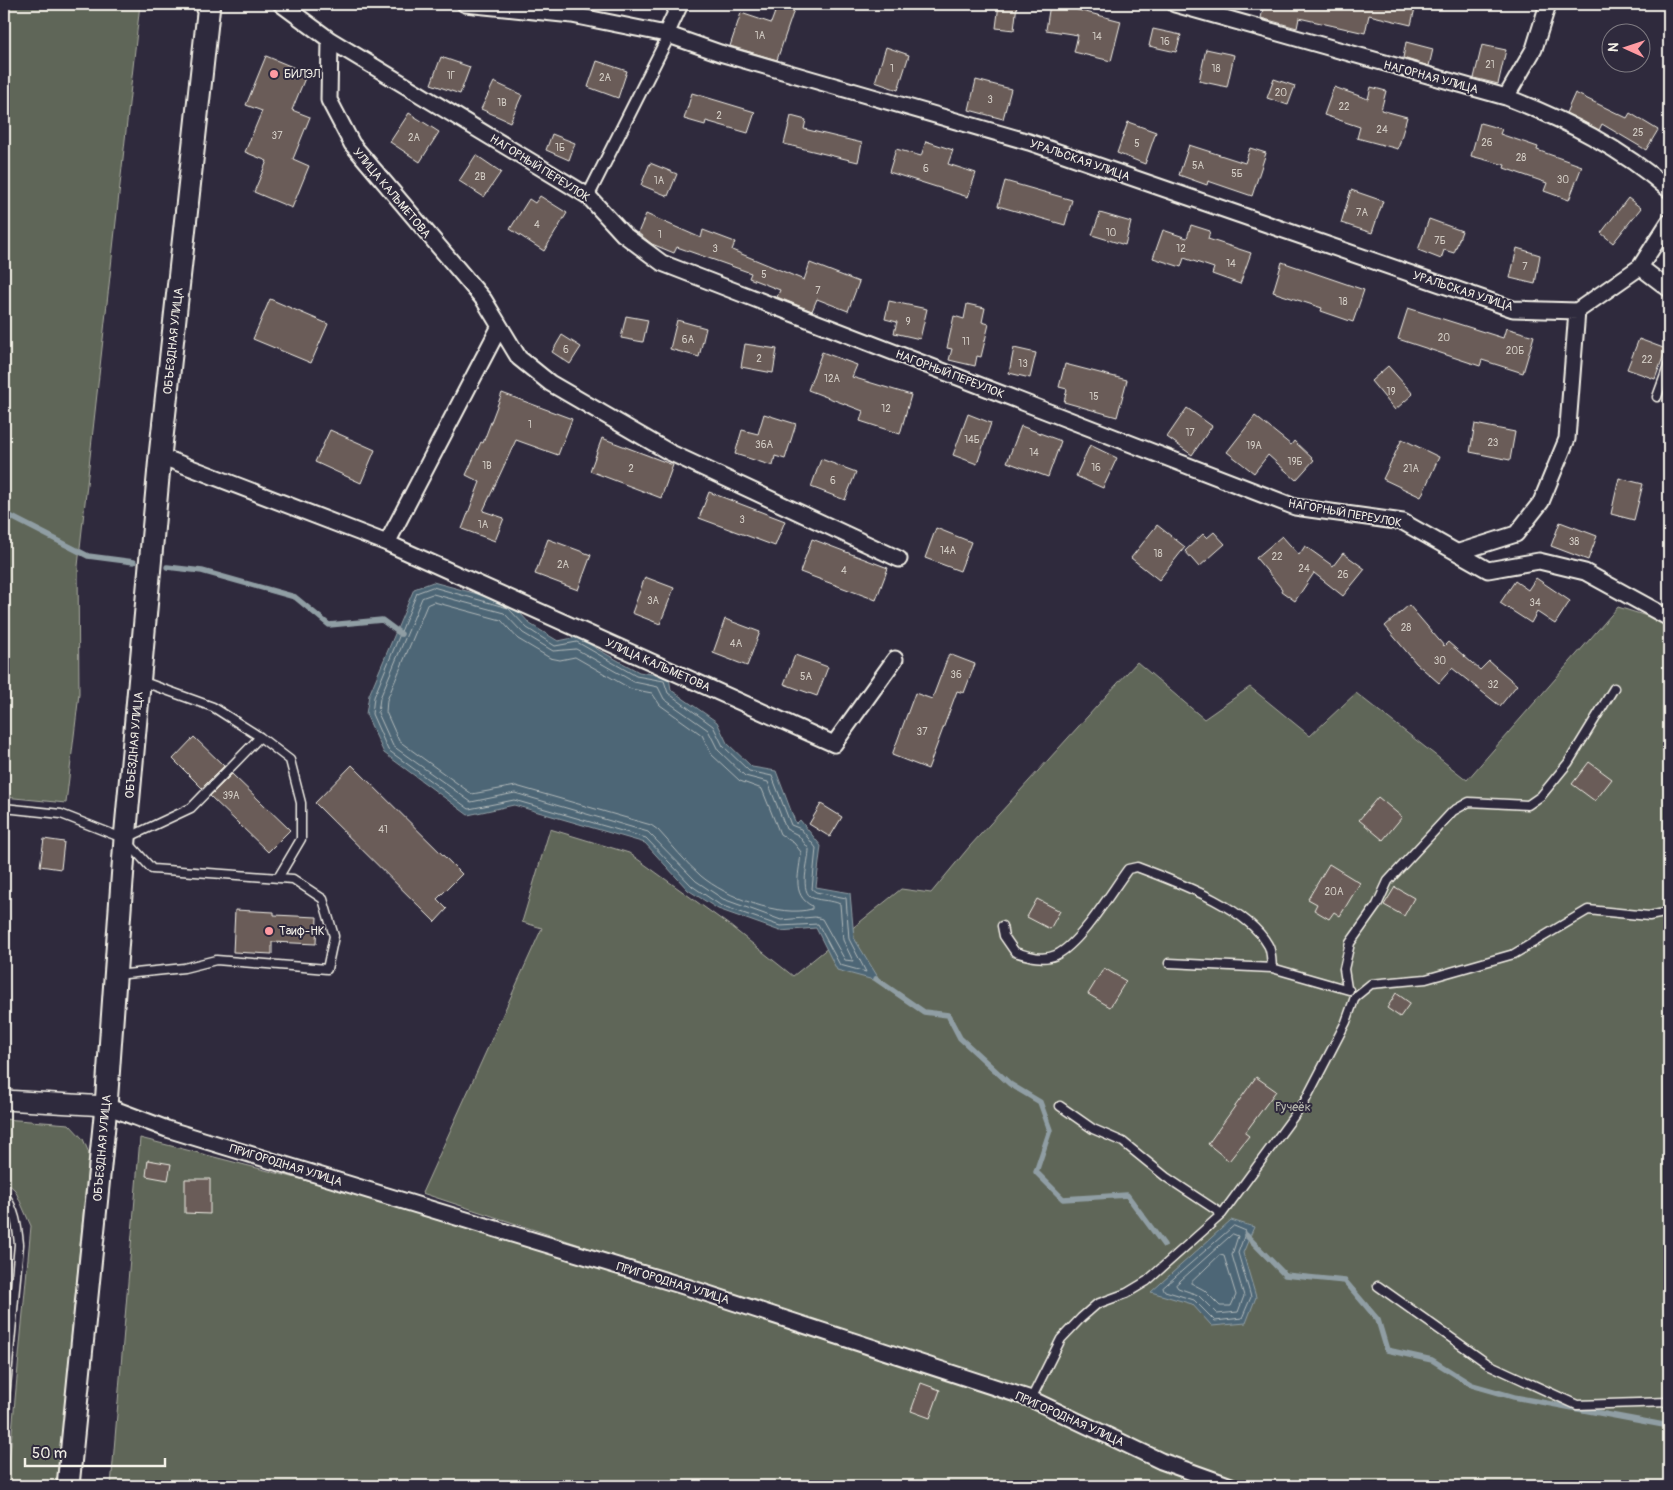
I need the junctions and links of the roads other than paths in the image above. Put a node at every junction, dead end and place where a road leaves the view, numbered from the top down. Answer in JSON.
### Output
{"nodes":[{"id":1,"x":209,"y":4,"type":"edge"},
{"id":2,"x":282,"y":4,"type":"edge"},
{"id":3,"x":465,"y":4,"type":"edge"},
{"id":4,"x":680,"y":4,"type":"edge"},
{"id":5,"x":1175,"y":4,"type":"edge"},
{"id":6,"x":1548,"y":4,"type":"edge"},
{"id":7,"x":668,"y":34,"type":"junction"},
{"id":8,"x":330,"y":40,"type":"junction"},
{"id":9,"x":1506,"y":97,"type":"junction"},
{"id":10,"x":1669,"y":190,"type":"edge"},
{"id":11,"x":588,"y":196,"type":"junction"},
{"id":12,"x":1669,"y":222,"type":"edge"},
{"id":13,"x":1640,"y":267,"type":"junction"},
{"id":14,"x":1669,"y":289,"type":"edge"},
{"id":15,"x":1577,"y":311,"type":"junction"},
{"id":16,"x":499,"y":328,"type":"junction"},
{"id":17,"x":1669,"y":364,"type":"edge"},
{"id":18,"x":1657,"y":396,"type":"dead end"},
{"id":19,"x":160,"y":456,"type":"junction"},
{"id":20,"x":387,"y":543,"type":"junction"},
{"id":21,"x":1459,"y":552,"type":"junction"},
{"id":22,"x":899,"y":559,"type":"dead end"},
{"id":23,"x":1669,"y":618,"type":"edge"},
{"id":24,"x":895,"y":659,"type":"dead end"},
{"id":25,"x":140,"y":680,"type":"junction"},
{"id":26,"x":1614,"y":688,"type":"dead end"},
{"id":27,"x":260,"y":737,"type":"junction"},
{"id":28,"x":4,"y":808,"type":"edge"},
{"id":29,"x":125,"y":839,"type":"junction"},
{"id":30,"x":278,"y":878,"type":"junction"},
{"id":31,"x":1669,"y":912,"type":"edge"},
{"id":32,"x":1002,"y":926,"type":"dead end"},
{"id":33,"x":1169,"y":963,"type":"dead end"},
{"id":34,"x":1272,"y":968,"type":"junction"},
{"id":35,"x":114,"y":976,"type":"junction"},
{"id":36,"x":1347,"y":988,"type":"junction"},
{"id":37,"x":1355,"y":997,"type":"junction"},
{"id":38,"x":4,"y":1100,"type":"edge"},
{"id":39,"x":106,"y":1106,"type":"junction"},
{"id":40,"x":1060,"y":1106,"type":"dead end"},
{"id":41,"x":4,"y":1194,"type":"edge"},
{"id":42,"x":1222,"y":1214,"type":"junction"},
{"id":43,"x":1378,"y":1286,"type":"dead end"},
{"id":44,"x":1031,"y":1399,"type":"junction"},
{"id":45,"x":1669,"y":1402,"type":"edge"},
{"id":46,"x":4,"y":1409,"type":"edge"},
{"id":47,"x":68,"y":1486,"type":"edge"},
{"id":48,"x":1231,"y":1486,"type":"edge"}],
"edges":[{"from":1,"to":19,"type":"main road","name":"ОБЪЕЗДНАЯ УЛИЦА"},
{"from":2,"to":8,"type":"street","name":"НАГОРНЫЙ ПЕРЕУЛОК"},
{"from":3,"to":7,"type":"street","name":"УРАЛЬСКАЯ УЛИЦА"},
{"from":4,"to":7,"type":"street"},
{"from":5,"to":9,"type":"street","name":"НАГОРНАЯ УЛИЦА"},
{"from":6,"to":9,"type":"street"},
{"from":7,"to":11,"type":"street"},
{"from":7,"to":15,"type":"street","name":"УРАЛЬСКАЯ УЛИЦА"},
{"from":8,"to":11,"type":"street","name":"НАГОРНЫЙ ПЕРЕУЛОК"},
{"from":8,"to":16,"type":"street","name":"УЛИЦА КАЛЬМЕТОВА"},
{"from":9,"to":10,"type":"street","name":"НАГОРНАЯ УЛИЦА"},
{"from":11,"to":21,"type":"street","name":"НАГОРНЫЙ ПЕРЕУЛОК"},
{"from":12,"to":13,"type":"street"},
{"from":13,"to":14,"type":"street"},
{"from":13,"to":15,"type":"street"},
{"from":15,"to":21,"type":"street"},
{"from":16,"to":20,"type":"street"},
{"from":16,"to":22,"type":"street","name":"УЛИЦА КАЛЬМЕТОВА"},
{"from":17,"to":18,"type":"lane"},
{"from":19,"to":20,"type":"street","name":"УЛИЦА КАЛЬМЕТОВА"},
{"from":19,"to":25,"type":"main road","name":"ОБЪЕЗДНАЯ УЛИЦА"},
{"from":20,"to":24,"type":"street","name":"УЛИЦА КАЛЬМЕТОВА"},
{"from":21,"to":23,"type":"street","name":"НАГОРНЫЙ ПЕРЕУЛОК"},
{"from":25,"to":27,"type":"lane"},
{"from":25,"to":29,"type":"main road","name":"ОБЪЕЗДНАЯ УЛИЦА"},
{"from":26,"to":36,"type":"lane"},
{"from":27,"to":29,"type":"lane"},
{"from":27,"to":30,"type":"lane"},
{"from":28,"to":29,"type":"lane"},
{"from":29,"to":30,"type":"lane"},
{"from":29,"to":35,"type":"main road","name":"ОБЪЕЗДНАЯ УЛИЦА"},
{"from":30,"to":35,"type":"lane"},
{"from":31,"to":37,"type":"lane"},
{"from":32,"to":34,"type":"lane"},
{"from":33,"to":34,"type":"lane"},
{"from":34,"to":36,"type":"lane"},
{"from":35,"to":39,"type":"main road","name":"ОБЪЕЗДНАЯ УЛИЦА"},
{"from":36,"to":37,"type":"lane"},
{"from":37,"to":42,"type":"lane"},
{"from":38,"to":39,"type":"street"},
{"from":39,"to":44,"type":"street","name":"ПРИГОРОДНАЯ УЛИЦА"},
{"from":39,"to":47,"type":"main road","name":"ОБЪЕЗДНАЯ УЛИЦА"},
{"from":40,"to":42,"type":"lane"},
{"from":41,"to":46,"type":"lane"},
{"from":42,"to":44,"type":"lane"},
{"from":43,"to":45,"type":"lane"},
{"from":44,"to":48,"type":"street","name":"ПРИГОРОДНАЯ УЛИЦА"}]}
